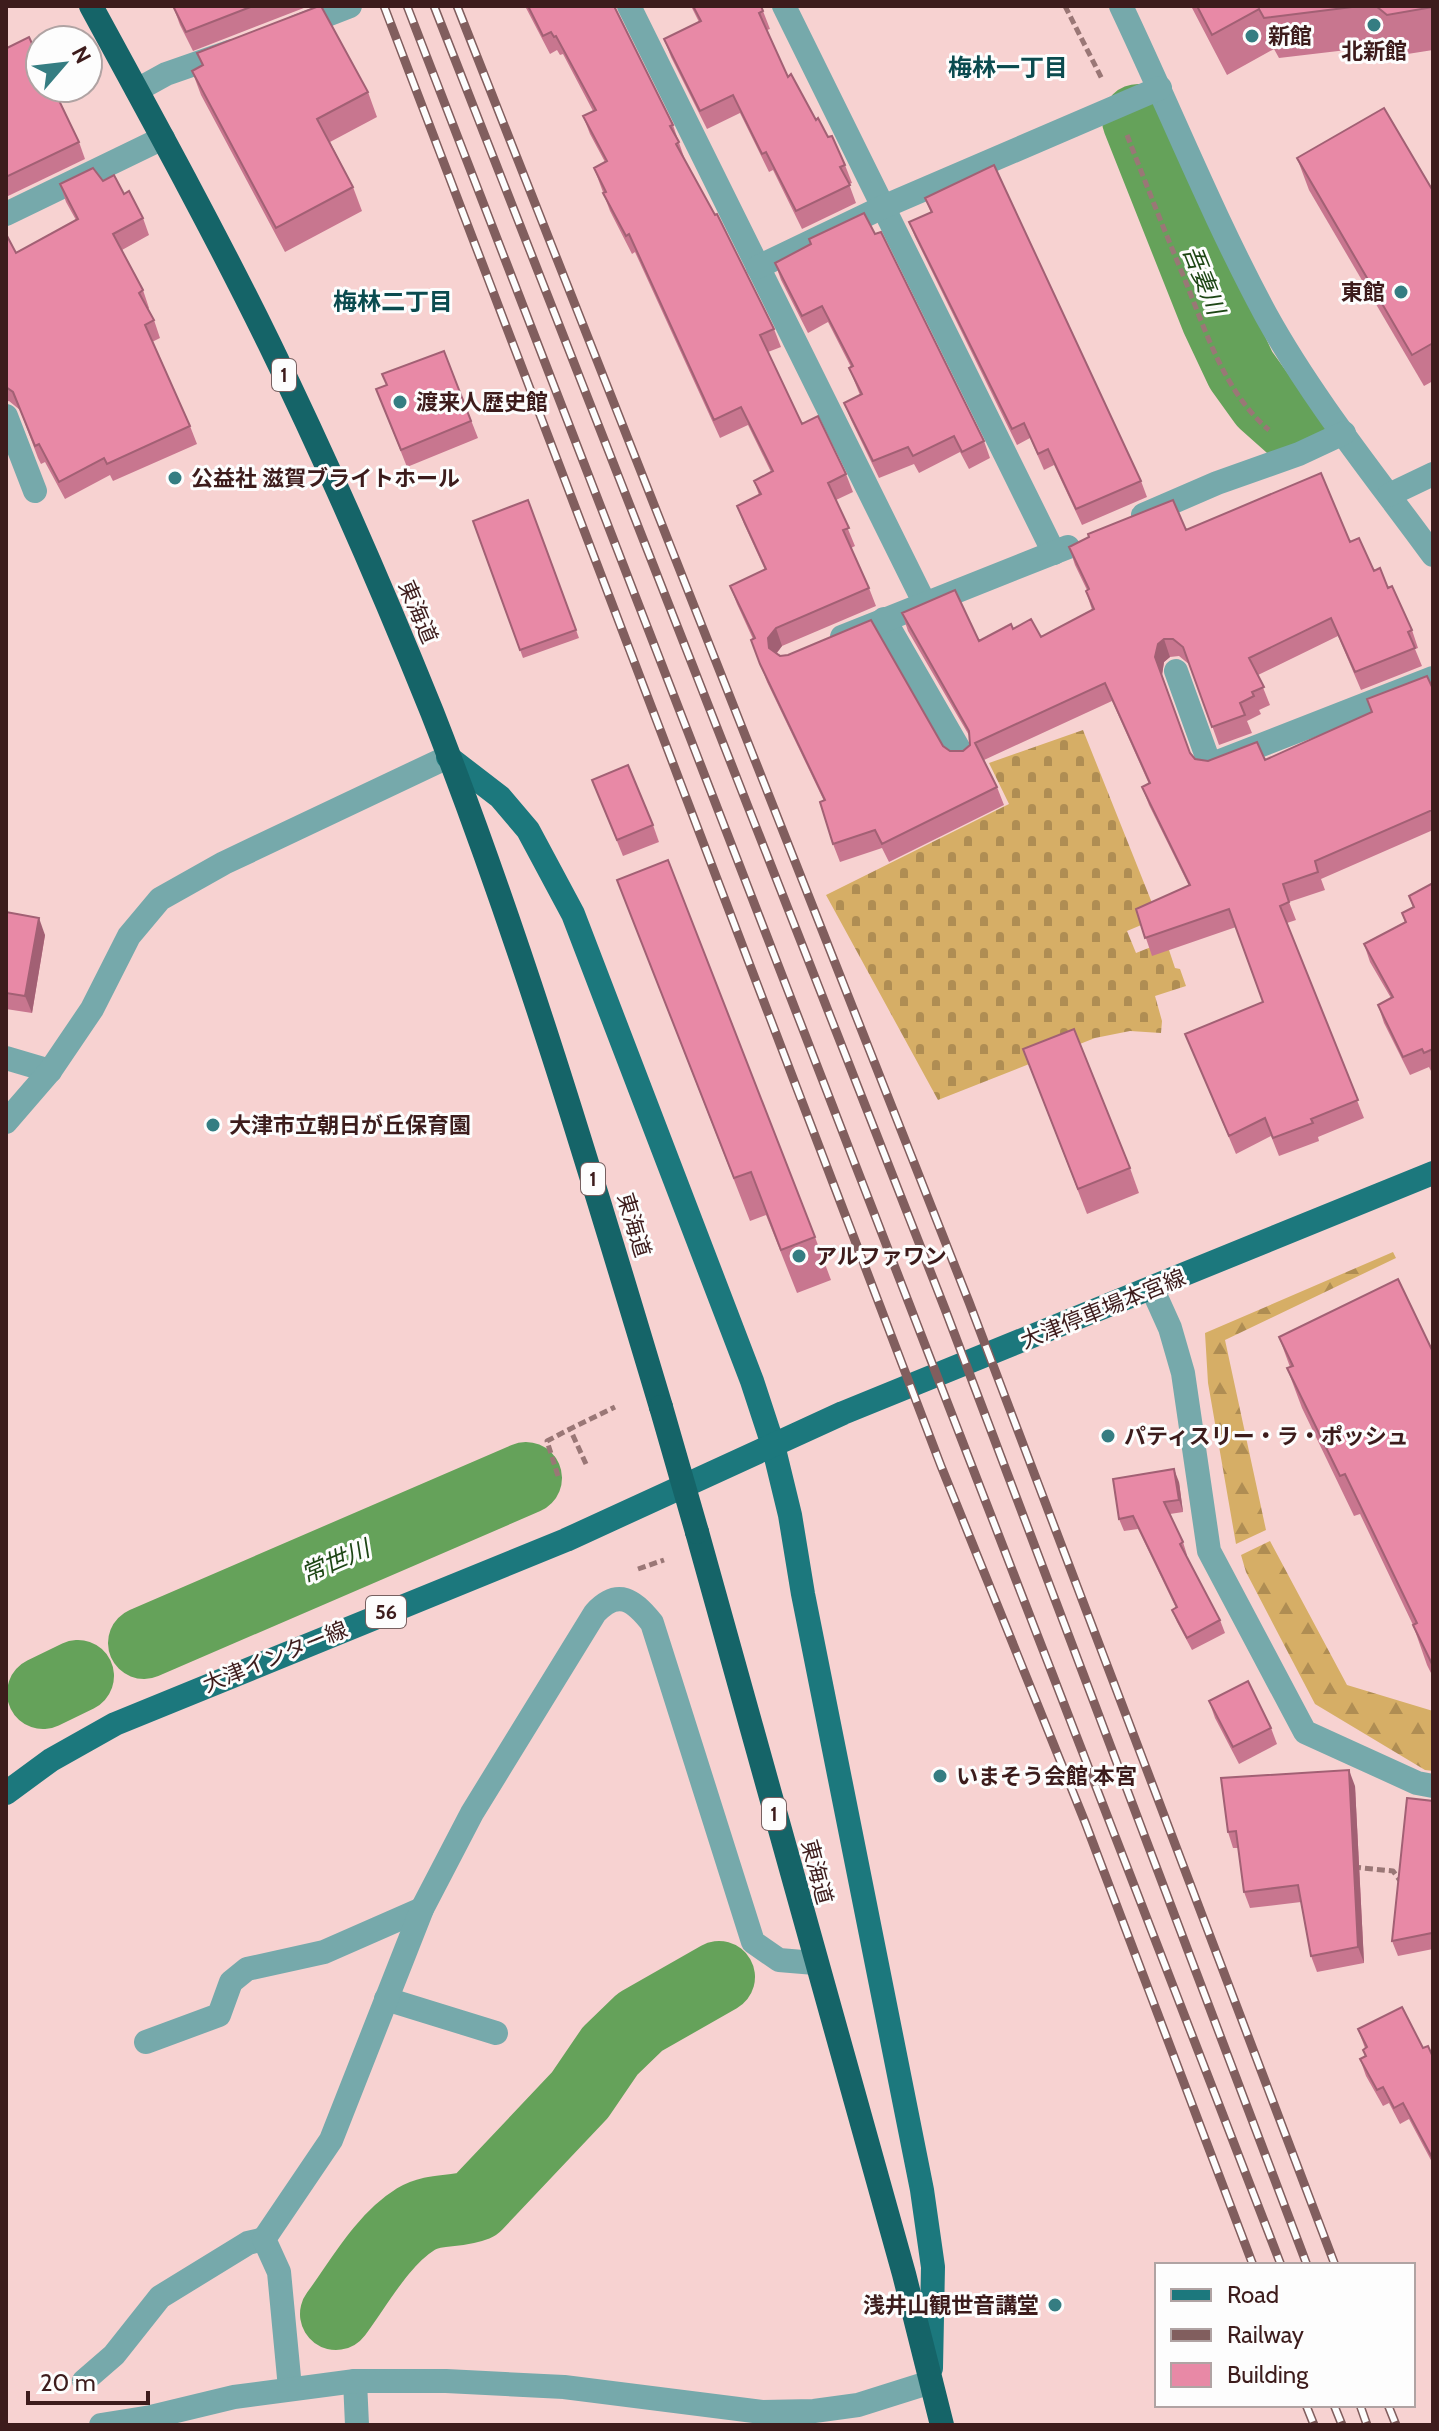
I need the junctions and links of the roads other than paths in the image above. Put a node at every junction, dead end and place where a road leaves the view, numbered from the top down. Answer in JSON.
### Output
{"nodes":[{"id":1,"x":91,"y":6,"type":"edge"},
{"id":2,"x":350,"y":6,"type":"edge"},
{"id":3,"x":629,"y":6,"type":"edge"},
{"id":4,"x":784,"y":6,"type":"edge"},
{"id":5,"x":1121,"y":6,"type":"edge"},
{"id":6,"x":281,"y":33,"type":"edge"},
{"id":7,"x":253,"y":43,"type":"edge"},
{"id":8,"x":1160,"y":88,"type":"junction"},
{"id":9,"x":137,"y":90,"type":"junction"},
{"id":10,"x":163,"y":138,"type":"junction"},
{"id":11,"x":883,"y":207,"type":"junction"},
{"id":12,"x":6,"y":214,"type":"edge"},
{"id":13,"x":758,"y":267,"type":"junction"},
{"id":14,"x":6,"y":416,"type":"edge"},
{"id":15,"x":1344,"y":433,"type":"junction"},
{"id":16,"x":1433,"y":474,"type":"edge"},
{"id":17,"x":35,"y":491,"type":"dead end"},
{"id":18,"x":1389,"y":495,"type":"junction"},
{"id":19,"x":1122,"y":524,"type":"edge"},
{"id":20,"x":1094,"y":536,"type":"edge"},
{"id":21,"x":1054,"y":553,"type":"junction"},
{"id":22,"x":1433,"y":555,"type":"edge"},
{"id":23,"x":924,"y":602,"type":"junction"},
{"id":24,"x":884,"y":619,"type":"junction"},
{"id":25,"x":816,"y":648,"type":"edge"},
{"id":26,"x":1176,"y":671,"type":"dead end"},
{"id":27,"x":1433,"y":678,"type":"edge"},
{"id":28,"x":963,"y":756,"type":"edge"},
{"id":29,"x":448,"y":757,"type":"junction"},
{"id":30,"x":6,"y":1058,"type":"edge"},
{"id":31,"x":50,"y":1071,"type":"junction"},
{"id":32,"x":6,"y":1122,"type":"edge"},
{"id":33,"x":1433,"y":1173,"type":"edge"},
{"id":34,"x":1152,"y":1288,"type":"junction"},
{"id":35,"x":773,"y":1445,"type":"junction"},
{"id":36,"x":1433,"y":1786,"type":"edge"},
{"id":37,"x":6,"y":1793,"type":"edge"},
{"id":38,"x":422,"y":1909,"type":"junction"},
{"id":39,"x":815,"y":1963,"type":"junction"},
{"id":40,"x":386,"y":1999,"type":"junction"},
{"id":41,"x":496,"y":2033,"type":"dead end"},
{"id":42,"x":146,"y":2042,"type":"dead end"},
{"id":43,"x":264,"y":2239,"type":"junction"},
{"id":44,"x":84,"y":2381,"type":"dead end"},
{"id":45,"x":355,"y":2381,"type":"junction"},
{"id":46,"x":931,"y":2382,"type":"junction"},
{"id":47,"x":290,"y":2388,"type":"junction"},
{"id":48,"x":141,"y":2421,"type":"edge"},
{"id":49,"x":101,"y":2425,"type":"edge"},
{"id":50,"x":357,"y":2425,"type":"edge"},
{"id":51,"x":942,"y":2425,"type":"edge"}],
"edges":[{"from":1,"to":9,"type":"highway","name":"東海道","number":"1"},
{"from":2,"to":6,"type":"street"},
{"from":3,"to":13,"type":"street"},
{"from":4,"to":11,"type":"street"},
{"from":5,"to":8,"type":"street"},
{"from":7,"to":9,"type":"street"},
{"from":8,"to":11,"type":"street"},
{"from":8,"to":15,"type":"street"},
{"from":9,"to":10,"type":"highway","name":"東海道","number":"1"},
{"from":10,"to":12,"type":"street"},
{"from":10,"to":29,"type":"highway","name":"東海道","number":"1"},
{"from":11,"to":13,"type":"street"},
{"from":11,"to":21,"type":"street"},
{"from":13,"to":23,"type":"street"},
{"from":14,"to":17,"type":"street"},
{"from":15,"to":18,"type":"street"},
{"from":15,"to":19,"type":"street"},
{"from":16,"to":18,"type":"street"},
{"from":18,"to":22,"type":"street"},
{"from":20,"to":21,"type":"street"},
{"from":21,"to":23,"type":"street"},
{"from":23,"to":24,"type":"street"},
{"from":24,"to":25,"type":"street"},
{"from":24,"to":28,"type":"street"},
{"from":26,"to":27,"type":"street"},
{"from":29,"to":31,"type":"street"},
{"from":29,"to":35,"type":"main road"},
{"from":29,"to":39,"type":"highway","name":"東海道","number":"1","bridge":true},
{"from":30,"to":31,"type":"street"},
{"from":31,"to":32,"type":"street"},
{"from":33,"to":34,"type":"main road","name":"大津停車場本宮線"},
{"from":34,"to":35,"type":"main road","name":"大津停車場本宮線"},
{"from":34,"to":36,"type":"street"},
{"from":35,"to":37,"type":"main road","name":"大津インター線","number":"56"},
{"from":35,"to":46,"type":"main road"},
{"from":38,"to":39,"type":"street"},
{"from":38,"to":40,"type":"street"},
{"from":38,"to":42,"type":"street"},
{"from":39,"to":46,"type":"highway","name":"東海道","number":"1"},
{"from":40,"to":41,"type":"street"},
{"from":40,"to":43,"type":"street"},
{"from":43,"to":44,"type":"street"},
{"from":43,"to":47,"type":"street"},
{"from":45,"to":46,"type":"street"},
{"from":45,"to":47,"type":"street"},
{"from":45,"to":50,"type":"street"},
{"from":46,"to":51,"type":"highway","name":"東海道","number":"1"},
{"from":47,"to":48,"type":"street"},
{"from":48,"to":49,"type":"street"}]}
